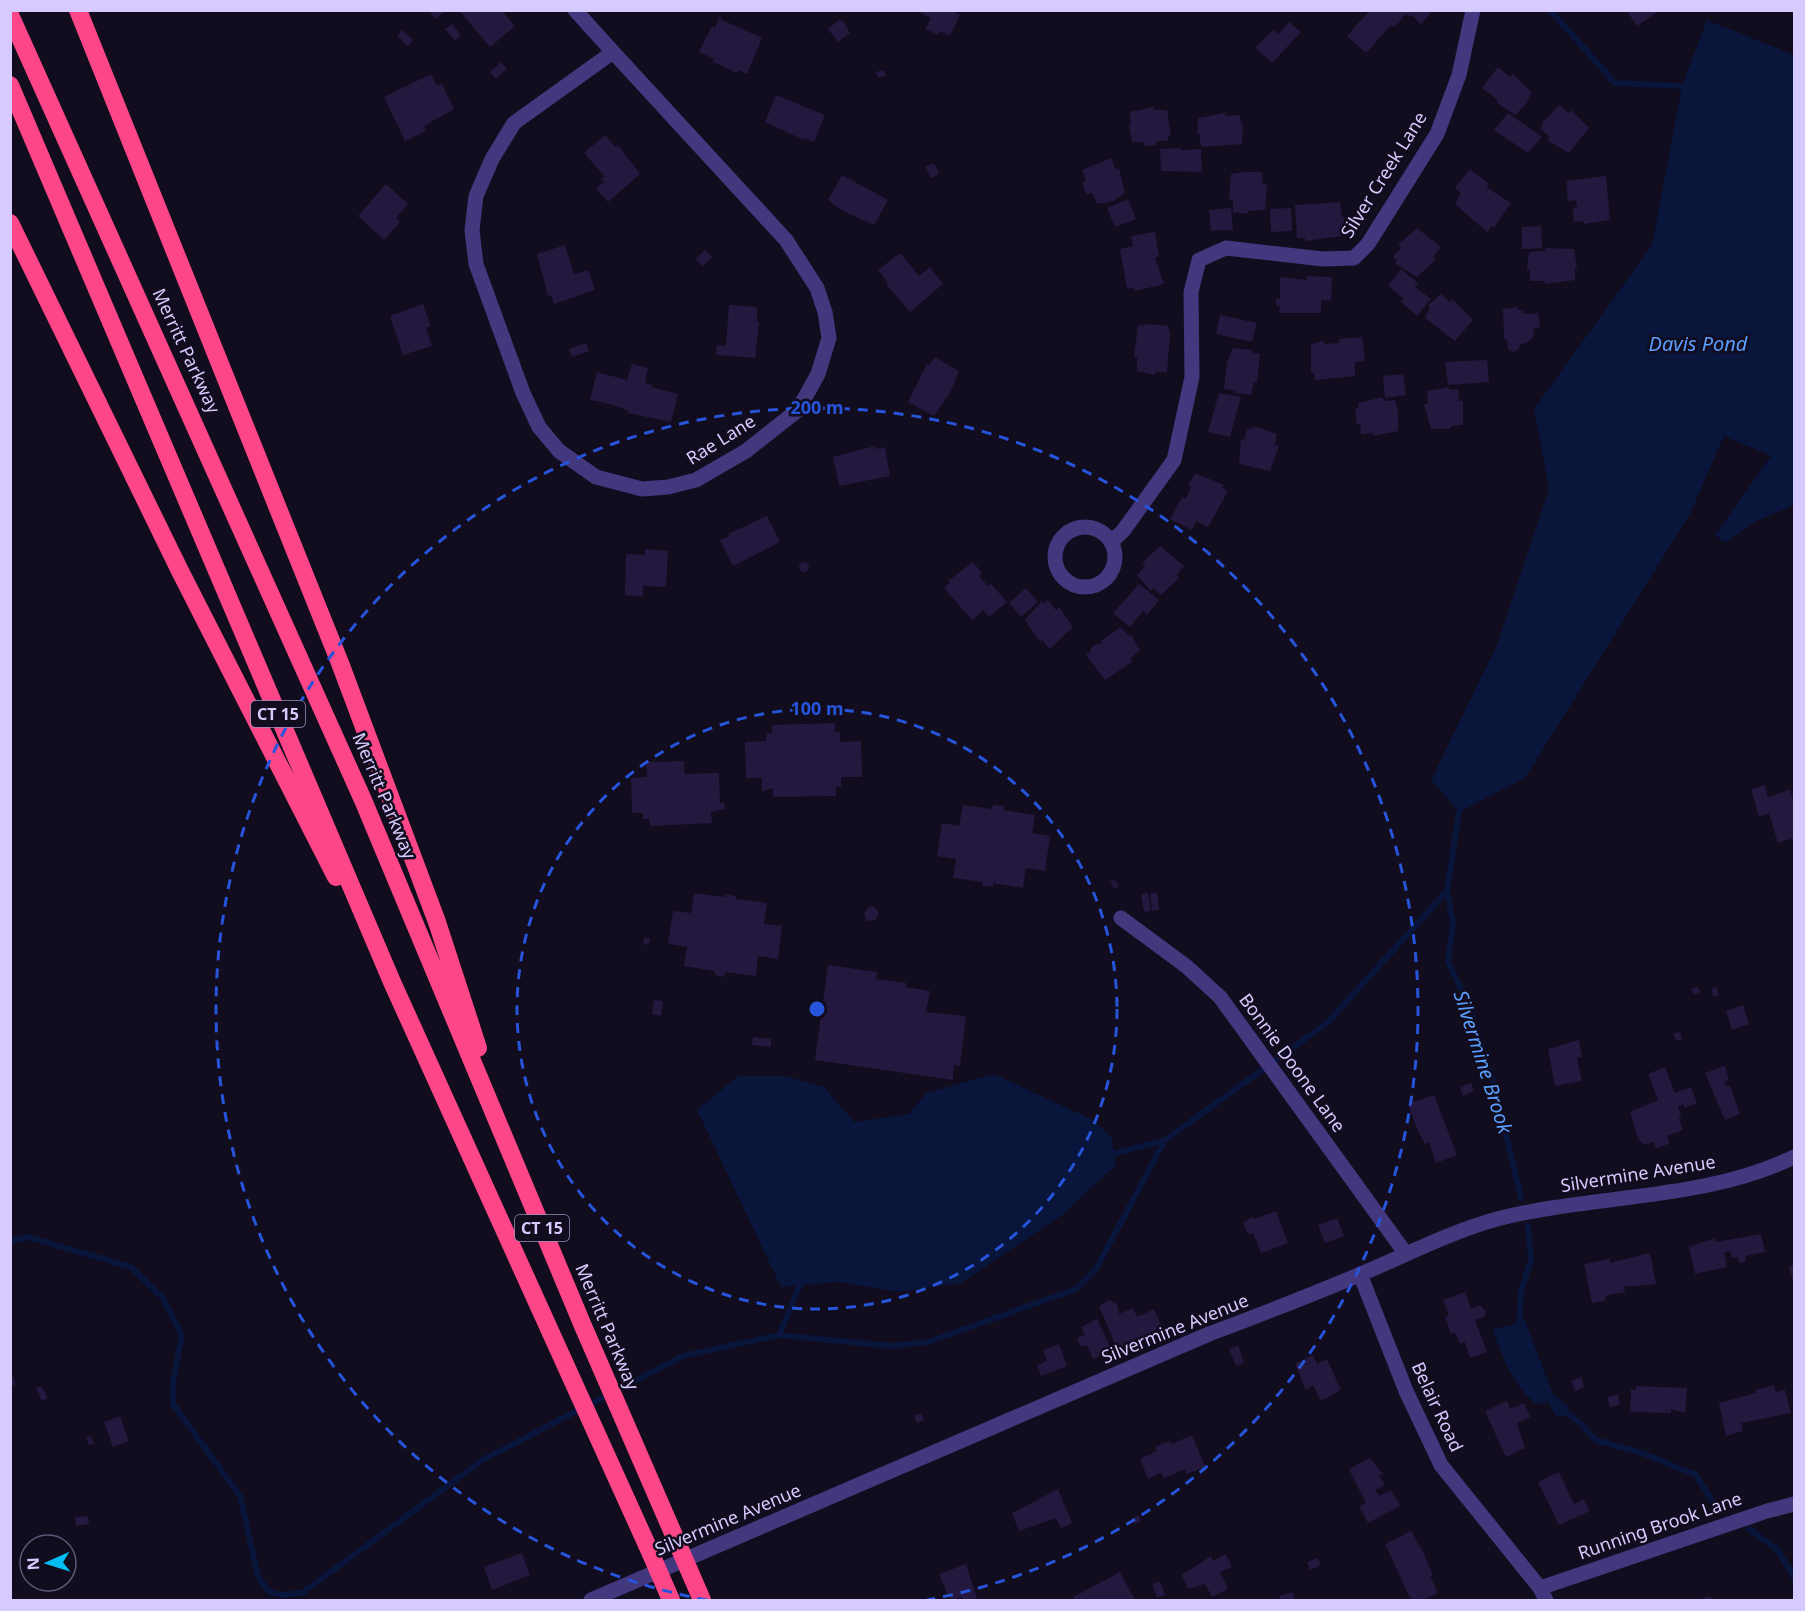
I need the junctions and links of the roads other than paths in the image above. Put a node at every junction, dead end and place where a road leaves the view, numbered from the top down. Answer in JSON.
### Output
{"nodes":[{"id":1,"x":78,"y":10,"type":"edge"},
{"id":2,"x":576,"y":10,"type":"edge"},
{"id":3,"x":1473,"y":10,"type":"edge"},
{"id":4,"x":10,"y":15,"type":"edge"},
{"id":5,"x":613,"y":52,"type":"junction"},
{"id":6,"x":10,"y":85,"type":"edge"},
{"id":7,"x":10,"y":223,"type":"edge"},
{"id":8,"x":1111,"y":542,"type":"junction"},
{"id":9,"x":1121,"y":918,"type":"dead end"},
{"id":10,"x":392,"y":982,"type":"junction"},
{"id":11,"x":502,"y":1130,"type":"junction"},
{"id":12,"x":1794,"y":1157,"type":"edge"},
{"id":13,"x":1407,"y":1254,"type":"junction"},
{"id":14,"x":1360,"y":1274,"type":"junction"},
{"id":15,"x":1794,"y":1504,"type":"edge"},
{"id":16,"x":1543,"y":1594,"type":"edge"},
{"id":17,"x":591,"y":1600,"type":"edge"},
{"id":18,"x":671,"y":1600,"type":"edge"},
{"id":19,"x":702,"y":1600,"type":"edge"}],
"edges":[{"from":1,"to":11,"type":"highway"},
{"from":2,"to":5,"type":"street","name":"Rae Lane"},
{"from":3,"to":8,"type":"street","name":"Silver Creek Lane"},
{"from":4,"to":11,"type":"highway","name":"Merritt Parkway","number":"CT 15"},
{"from":5,"to":5,"type":"street","name":"Rae Lane"},
{"from":6,"to":10,"type":"highway","number":"CT 15"},
{"from":7,"to":10,"type":"highway"},
{"from":8,"to":8,"type":"street"},
{"from":9,"to":13,"type":"street","name":"Bonnie Doone Lane"},
{"from":10,"to":18,"type":"highway","number":"CT 15","bridge":true},
{"from":11,"to":19,"type":"highway","name":"Merritt Parkway","number":"CT 15","bridge":true},
{"from":12,"to":13,"type":"street","name":"Silvermine Avenue"},
{"from":13,"to":14,"type":"street","name":"Silvermine Avenue"},
{"from":14,"to":16,"type":"street","name":"Belair Road"},
{"from":14,"to":17,"type":"street","name":"Silvermine Avenue"},
{"from":15,"to":16,"type":"street","name":"Running Brook Lane"}]}
